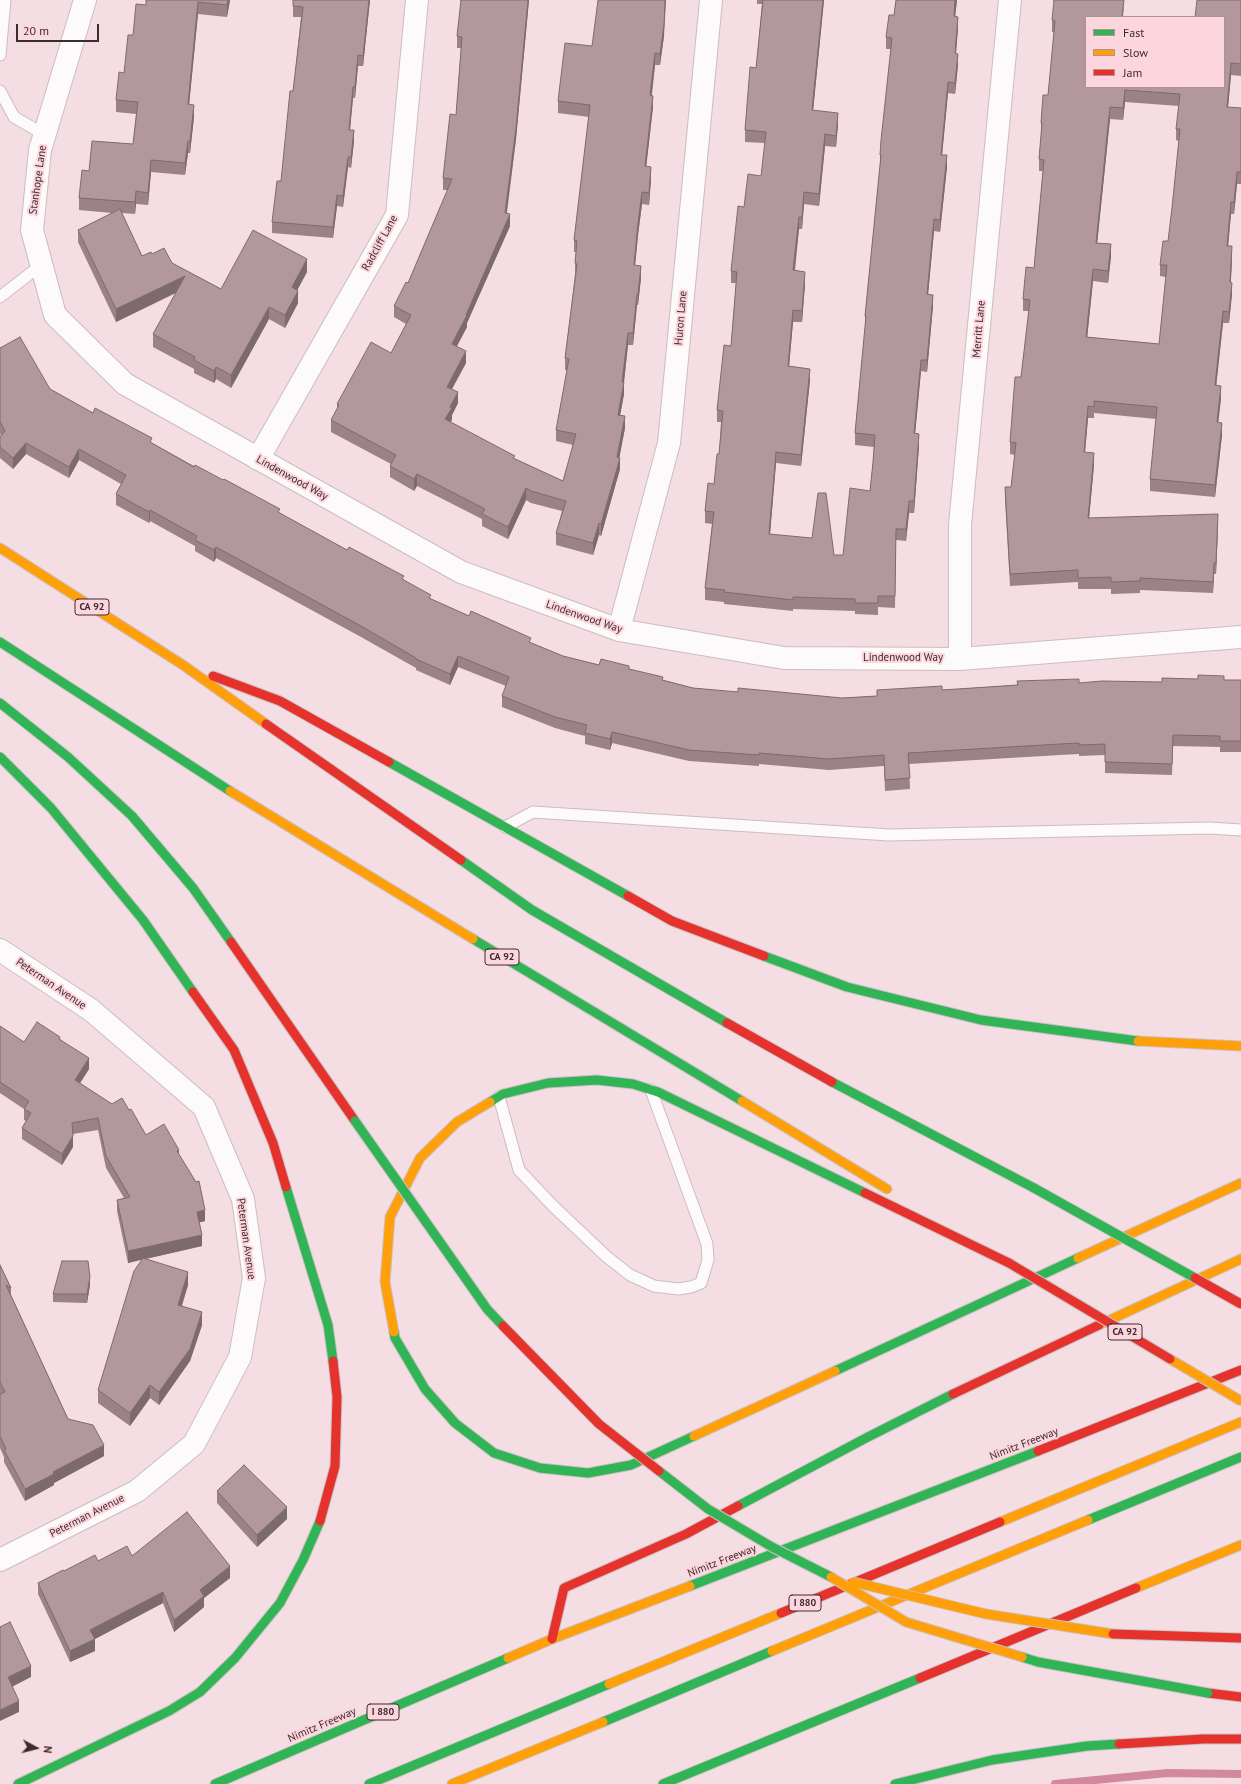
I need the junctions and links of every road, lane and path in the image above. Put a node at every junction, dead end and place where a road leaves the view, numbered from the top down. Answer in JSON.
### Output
{"nodes":[{"id":1,"x":5,"y":0,"type":"edge"},
{"id":2,"x":85,"y":0,"type":"edge"},
{"id":3,"x":417,"y":0,"type":"edge"},
{"id":4,"x":711,"y":0,"type":"edge"},
{"id":5,"x":1010,"y":0,"type":"edge"},
{"id":6,"x":0,"y":55,"type":"edge"},
{"id":7,"x":0,"y":91,"type":"edge"},
{"id":8,"x":45,"y":135,"type":"junction"},
{"id":9,"x":41,"y":265,"type":"junction"},
{"id":10,"x":0,"y":297,"type":"edge"},
{"id":11,"x":55,"y":315,"type":"joint"},
{"id":12,"x":258,"y":459,"type":"junction"},
{"id":13,"x":0,"y":548,"type":"edge"},
{"id":14,"x":619,"y":630,"type":"junction"},
{"id":15,"x":1241,"y":637,"type":"edge"},
{"id":16,"x":0,"y":642,"type":"edge"},
{"id":17,"x":960,"y":659,"type":"junction"},
{"id":18,"x":183,"y":665,"type":"junction"},
{"id":19,"x":0,"y":703,"type":"edge"},
{"id":20,"x":0,"y":757,"type":"edge"},
{"id":21,"x":505,"y":827,"type":"junction"},
{"id":22,"x":1241,"y":830,"type":"edge"},
{"id":23,"x":0,"y":950,"type":"edge"},
{"id":24,"x":1241,"y":1046,"type":"edge"},
{"id":25,"x":650,"y":1090,"type":"junction"},
{"id":26,"x":499,"y":1097,"type":"junction"},
{"id":27,"x":1241,"y":1183,"type":"edge"},
{"id":28,"x":894,"y":1193,"type":"dead end"},
{"id":29,"x":921,"y":1210,"type":"dead end"},
{"id":30,"x":1241,"y":1259,"type":"edge"},
{"id":31,"x":1009,"y":1263,"type":"junction"},
{"id":32,"x":1241,"y":1304,"type":"edge"},
{"id":33,"x":1241,"y":1370,"type":"edge"},
{"id":34,"x":1241,"y":1401,"type":"edge"},
{"id":35,"x":1241,"y":1422,"type":"edge"},
{"id":36,"x":1241,"y":1457,"type":"edge"},
{"id":37,"x":1241,"y":1545,"type":"edge"},
{"id":38,"x":1,"y":1557,"type":"edge"},
{"id":39,"x":834,"y":1578,"type":"junction"},
{"id":40,"x":1241,"y":1638,"type":"edge"},
{"id":41,"x":552,"y":1639,"type":"junction"},
{"id":42,"x":1241,"y":1697,"type":"edge"},
{"id":43,"x":1241,"y":1739,"type":"edge"},
{"id":44,"x":18,"y":1784,"type":"edge"},
{"id":45,"x":215,"y":1784,"type":"edge"},
{"id":46,"x":368,"y":1784,"type":"edge"},
{"id":47,"x":452,"y":1784,"type":"edge"},
{"id":48,"x":664,"y":1784,"type":"edge"},
{"id":49,"x":895,"y":1784,"type":"edge"}],
"edges":[{"from":1,"to":6,"type":"lane"},
{"from":2,"to":8,"type":"street","name":"Stanhope Lane"},
{"from":3,"to":12,"type":"street","name":"Radcliff Lane"},
{"from":4,"to":14,"type":"street","name":"Huron Lane"},
{"from":5,"to":17,"type":"street","name":"Merritt Lane"},
{"from":7,"to":8,"type":"lane"},
{"from":8,"to":9,"type":"street","name":"Stanhope Lane"},
{"from":9,"to":10,"type":"lane"},
{"from":9,"to":11,"type":"street","name":"Stanhope Lane"},
{"from":11,"to":12,"type":"street","name":"Lindenwood Way"},
{"from":12,"to":14,"type":"street","name":"Lindenwood Way"},
{"from":13,"to":18,"type":"highway","number":"CA 92"},
{"from":14,"to":17,"type":"street","name":"Lindenwood Way"},
{"from":15,"to":17,"type":"street","name":"Lindenwood Way"},
{"from":16,"to":28,"type":"highway","number":"CA 92"},
{"from":18,"to":21,"type":"highway"},
{"from":18,"to":32,"type":"highway","number":"CA 92","bridge":true},
{"from":19,"to":39,"type":"highway","bridge":true},
{"from":20,"to":44,"type":"highway"},
{"from":21,"to":22,"type":"lane"},
{"from":21,"to":24,"type":"highway"},
{"from":23,"to":38,"type":"street","name":"Peterman Avenue"},
{"from":25,"to":26,"type":"highway"},
{"from":25,"to":26,"type":"lane"},
{"from":25,"to":31,"type":"highway"},
{"from":26,"to":27,"type":"highway"},
{"from":29,"to":31,"type":"highway","number":"CA 92"},
{"from":30,"to":41,"type":"highway"},
{"from":31,"to":34,"type":"highway","number":"CA 92","bridge":true},
{"from":33,"to":41,"type":"highway","name":"Nimitz Freeway","number":"I 880"},
{"from":35,"to":46,"type":"highway","number":"I 880"},
{"from":36,"to":47,"type":"highway"},
{"from":37,"to":48,"type":"highway"},
{"from":39,"to":40,"type":"highway","bridge":true},
{"from":39,"to":42,"type":"highway","bridge":true},
{"from":41,"to":45,"type":"highway","name":"Nimitz Freeway","number":"I 880"},
{"from":43,"to":49,"type":"highway"}]}
